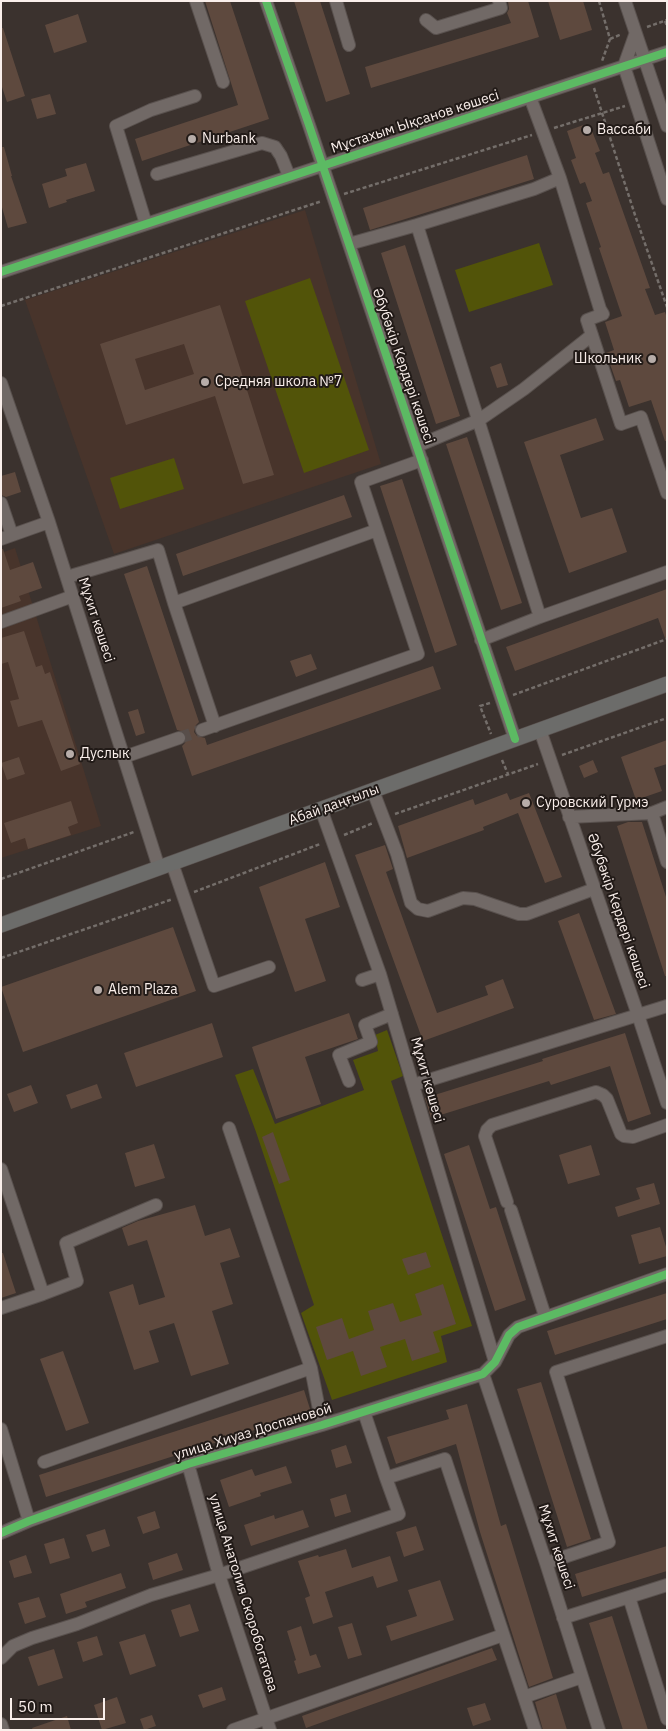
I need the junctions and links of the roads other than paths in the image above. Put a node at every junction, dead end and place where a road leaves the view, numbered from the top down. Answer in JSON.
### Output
{"nodes":[{"id":1,"x":196,"y":1,"type":"edge"},
{"id":2,"x":266,"y":1,"type":"edge"},
{"id":3,"x":336,"y":1,"type":"edge"},
{"id":4,"x":499,"y":1,"type":"edge"},
{"id":5,"x":625,"y":1,"type":"edge"},
{"id":6,"x":426,"y":20,"type":"dead end"},
{"id":7,"x":636,"y":35,"type":"junction"},
{"id":8,"x":349,"y":45,"type":"dead end"},
{"id":9,"x":667,"y":52,"type":"edge"},
{"id":10,"x":645,"y":59,"type":"junction"},
{"id":11,"x":624,"y":66,"type":"junction"},
{"id":12,"x":223,"y":82,"type":"dead end"},
{"id":13,"x":196,"y":96,"type":"dead end"},
{"id":14,"x":530,"y":97,"type":"junction"},
{"id":15,"x":667,"y":126,"type":"edge"},
{"id":16,"x":322,"y":165,"type":"junction"},
{"id":17,"x":157,"y":174,"type":"dead end"},
{"id":18,"x":290,"y":176,"type":"junction"},
{"id":19,"x":560,"y":178,"type":"junction"},
{"id":20,"x":667,"y":199,"type":"edge"},
{"id":21,"x":146,"y":224,"type":"junction"},
{"id":22,"x":417,"y":225,"type":"junction"},
{"id":23,"x":348,"y":244,"type":"junction"},
{"id":24,"x":1,"y":272,"type":"edge"},
{"id":25,"x":592,"y":336,"type":"junction"},
{"id":26,"x":1,"y":383,"type":"edge"},
{"id":27,"x":479,"y":420,"type":"junction"},
{"id":28,"x":417,"y":446,"type":"junction"},
{"id":29,"x":422,"y":460,"type":"junction"},
{"id":30,"x":667,"y":494,"type":"edge"},
{"id":31,"x":1,"y":503,"type":"edge"},
{"id":32,"x":49,"y":522,"type":"junction"},
{"id":33,"x":377,"y":530,"type":"junction"},
{"id":34,"x":6,"y":537,"type":"edge"},
{"id":35,"x":667,"y":572,"type":"edge"},
{"id":36,"x":67,"y":578,"type":"junction"},
{"id":37,"x":73,"y":596,"type":"junction"},
{"id":38,"x":174,"y":603,"type":"junction"},
{"id":39,"x":540,"y":617,"type":"junction"},
{"id":40,"x":1,"y":622,"type":"edge"},
{"id":41,"x":481,"y":640,"type":"junction"},
{"id":42,"x":667,"y":684,"type":"edge"},
{"id":43,"x":215,"y":726,"type":"junction"},
{"id":44,"x":202,"y":730,"type":"tunnel mouth"},
{"id":45,"x":540,"y":730,"type":"junction"},
{"id":46,"x":179,"y":738,"type":"tunnel mouth"},
{"id":47,"x":515,"y":739,"type":"junction"},
{"id":48,"x":124,"y":756,"type":"junction"},
{"id":49,"x":373,"y":791,"type":"junction"},
{"id":50,"x":667,"y":807,"type":"edge"},
{"id":51,"x":321,"y":809,"type":"junction"},
{"id":52,"x":652,"y":812,"type":"junction"},
{"id":53,"x":569,"y":817,"type":"junction"},
{"id":54,"x":667,"y":862,"type":"edge"},
{"id":55,"x":165,"y":866,"type":"junction"},
{"id":56,"x":594,"y":889,"type":"junction"},
{"id":57,"x":1,"y":925,"type":"edge"},
{"id":58,"x":269,"y":967,"type":"dead end"},
{"id":59,"x":380,"y":974,"type":"junction"},
{"id":60,"x":362,"y":980,"type":"dead end"},
{"id":61,"x":667,"y":1006,"type":"edge"},
{"id":62,"x":392,"y":1014,"type":"junction"},
{"id":63,"x":638,"y":1015,"type":"junction"},
{"id":64,"x":349,"y":1080,"type":"dead end"},
{"id":65,"x":413,"y":1084,"type":"junction"},
{"id":66,"x":667,"y":1103,"type":"edge"},
{"id":67,"x":667,"y":1126,"type":"edge"},
{"id":68,"x":229,"y":1128,"type":"dead end"},
{"id":69,"x":1,"y":1169,"type":"edge"},
{"id":70,"x":156,"y":1205,"type":"dead end"},
{"id":71,"x":667,"y":1274,"type":"edge"},
{"id":72,"x":43,"y":1294,"type":"junction"},
{"id":73,"x":1,"y":1308,"type":"edge"},
{"id":74,"x":545,"y":1316,"type":"junction"},
{"id":75,"x":667,"y":1336,"type":"edge"},
{"id":76,"x":495,"y":1362,"type":"junction"},
{"id":77,"x":311,"y":1368,"type":"junction"},
{"id":78,"x":483,"y":1374,"type":"junction"},
{"id":79,"x":364,"y":1412,"type":"junction"},
{"id":80,"x":322,"y":1425,"type":"junction"},
{"id":81,"x":1,"y":1429,"type":"edge"},
{"id":82,"x":44,"y":1462,"type":"dead end"},
{"id":83,"x":188,"y":1464,"type":"junction"},
{"id":84,"x":386,"y":1478,"type":"junction"},
{"id":85,"x":29,"y":1521,"type":"junction"},
{"id":86,"x":1,"y":1533,"type":"edge"},
{"id":87,"x":546,"y":1562,"type":"junction"},
{"id":88,"x":218,"y":1575,"type":"junction"},
{"id":89,"x":667,"y":1585,"type":"edge"},
{"id":90,"x":630,"y":1597,"type":"junction"},
{"id":91,"x":563,"y":1618,"type":"junction"},
{"id":92,"x":503,"y":1635,"type":"junction"},
{"id":93,"x":1,"y":1658,"type":"edge"},
{"id":94,"x":582,"y":1677,"type":"junction"},
{"id":95,"x":524,"y":1697,"type":"junction"},
{"id":96,"x":667,"y":1719,"type":"edge"},
{"id":97,"x":1,"y":1724,"type":"edge"},
{"id":98,"x":268,"y":1724,"type":"edge"},
{"id":99,"x":3,"y":1730,"type":"edge"},
{"id":100,"x":233,"y":1730,"type":"edge"},
{"id":101,"x":535,"y":1730,"type":"edge"},
{"id":102,"x":599,"y":1730,"type":"edge"}],
"edges":[{"from":1,"to":12,"type":"street"},
{"from":2,"to":16,"type":"street","name":"Әбубәкір Кердері көшесі"},
{"from":3,"to":8,"type":"street"},
{"from":4,"to":6,"type":"street"},
{"from":5,"to":7,"type":"street"},
{"from":7,"to":10,"type":"street"},
{"from":7,"to":11,"type":"street"},
{"from":9,"to":10,"type":"street","name":"Мұстахым Ықсанов көшесі"},
{"from":10,"to":11,"type":"street","name":"Мұстахым Ықсанов көшесі"},
{"from":10,"to":15,"type":"street"},
{"from":11,"to":14,"type":"street","name":"Мұстахым Ықсанов көшесі"},
{"from":11,"to":20,"type":"street"},
{"from":13,"to":21,"type":"street"},
{"from":14,"to":16,"type":"street","name":"Мұстахым Ықсанов көшесі"},
{"from":14,"to":19,"type":"street"},
{"from":16,"to":18,"type":"street","name":"Мұстахым Ықсанов көшесі"},
{"from":16,"to":23,"type":"street","name":"Әбубәкір Кердері көшесі"},
{"from":17,"to":18,"type":"street"},
{"from":18,"to":21,"type":"street","name":"Мұстахым Ықсанов көшесі"},
{"from":19,"to":22,"type":"street"},
{"from":19,"to":25,"type":"street"},
{"from":21,"to":24,"type":"street","name":"Мұстахым Ықсанов көшесі"},
{"from":22,"to":23,"type":"street"},
{"from":22,"to":27,"type":"street"},
{"from":23,"to":28,"type":"street","name":"Әбубәкір Кердері көшесі"},
{"from":25,"to":27,"type":"street"},
{"from":25,"to":30,"type":"street"},
{"from":26,"to":32,"type":"street","name":"Мұхит көшесі"},
{"from":27,"to":28,"type":"street"},
{"from":27,"to":39,"type":"street"},
{"from":28,"to":29,"type":"street","name":"Әбубәкір Кердері көшесі"},
{"from":29,"to":33,"type":"street"},
{"from":29,"to":41,"type":"street","name":"Әбубәкір Кердері көшесі"},
{"from":31,"to":34,"type":"street"},
{"from":32,"to":34,"type":"street"},
{"from":32,"to":36,"type":"street","name":"Мұхит көшесі"},
{"from":33,"to":38,"type":"street"},
{"from":33,"to":43,"type":"street"},
{"from":35,"to":39,"type":"street"},
{"from":36,"to":37,"type":"street","name":"Мұхит көшесі"},
{"from":36,"to":38,"type":"street"},
{"from":37,"to":40,"type":"street"},
{"from":37,"to":48,"type":"street","name":"Мұхит көшесі"},
{"from":38,"to":43,"type":"street"},
{"from":39,"to":41,"type":"street"},
{"from":41,"to":47,"type":"street","name":"Әбубәкір Кердері көшесі"},
{"from":42,"to":45,"type":"main road","name":"Абай даңғылы"},
{"from":43,"to":44,"type":"street"},
{"from":45,"to":47,"type":"main road","name":"Абай даңғылы"},
{"from":45,"to":53,"type":"street","name":"Әбубәкір Кердері көшесі"},
{"from":46,"to":48,"type":"street"},
{"from":47,"to":49,"type":"main road","name":"Абай даңғылы"},
{"from":48,"to":55,"type":"street","name":"Мұхит көшесі"},
{"from":49,"to":51,"type":"main road","name":"Абай даңғылы"},
{"from":49,"to":56,"type":"street"},
{"from":50,"to":52,"type":"street"},
{"from":51,"to":55,"type":"main road","name":"Абай даңғылы"},
{"from":51,"to":59,"type":"street","name":"Мұхит көшесі"},
{"from":52,"to":53,"type":"street"},
{"from":52,"to":54,"type":"street"},
{"from":53,"to":56,"type":"street","name":"Әбубәкір Кердері көшесі"},
{"from":55,"to":57,"type":"main road","name":"Абай даңғылы"},
{"from":55,"to":58,"type":"street","name":"Мұхит көшесі"},
{"from":56,"to":63,"type":"street","name":"Әбубәкір Кердері көшесі"},
{"from":59,"to":60,"type":"street"},
{"from":59,"to":62,"type":"street","name":"Мұхит көшесі"},
{"from":61,"to":63,"type":"street"},
{"from":62,"to":64,"type":"street"},
{"from":62,"to":65,"type":"street","name":"Мұхит көшесі"},
{"from":63,"to":65,"type":"street"},
{"from":63,"to":66,"type":"street","name":"Әбубәкір Кердері көшесі"},
{"from":65,"to":76,"type":"street","name":"Мұхит көшесі"},
{"from":67,"to":74,"type":"street"},
{"from":68,"to":77,"type":"street"},
{"from":69,"to":72,"type":"street"},
{"from":70,"to":72,"type":"street"},
{"from":71,"to":74,"type":"street","name":"улица Хиуаз Доспановой"},
{"from":72,"to":73,"type":"street"},
{"from":74,"to":76,"type":"street","name":"улица Хиуаз Доспановой"},
{"from":75,"to":87,"type":"street"},
{"from":76,"to":78,"type":"street","name":"улица Хиуаз Доспановой"},
{"from":77,"to":80,"type":"street"},
{"from":77,"to":82,"type":"street"},
{"from":78,"to":79,"type":"street","name":"улица Хиуаз Доспановой"},
{"from":78,"to":87,"type":"street","name":"Мұхит көшесі"},
{"from":79,"to":80,"type":"street","name":"улица Хиуаз Доспановой"},
{"from":79,"to":84,"type":"street"},
{"from":80,"to":83,"type":"street","name":"улица Хиуаз Доспановой"},
{"from":81,"to":85,"type":"street"},
{"from":83,"to":85,"type":"street","name":"улица Хиуаз Доспановой"},
{"from":83,"to":88,"type":"street","name":"улица Анатолия Скоробогатова"},
{"from":84,"to":88,"type":"street"},
{"from":84,"to":92,"type":"street"},
{"from":85,"to":86,"type":"street","name":"улица Хиуаз Доспановой"},
{"from":87,"to":91,"type":"street","name":"Мұхит көшесі"},
{"from":88,"to":93,"type":"street"},
{"from":88,"to":98,"type":"street","name":"улица Анатолия Скоробогатова"},
{"from":89,"to":90,"type":"street"},
{"from":90,"to":91,"type":"street"},
{"from":90,"to":96,"type":"street"},
{"from":91,"to":94,"type":"street","name":"Мұхит көшесі"},
{"from":92,"to":95,"type":"street"},
{"from":92,"to":98,"type":"street"},
{"from":94,"to":95,"type":"street"},
{"from":94,"to":102,"type":"street","name":"Мұхит көшесі"},
{"from":95,"to":101,"type":"street"},
{"from":97,"to":99,"type":"street"},
{"from":98,"to":100,"type":"street"}]}
